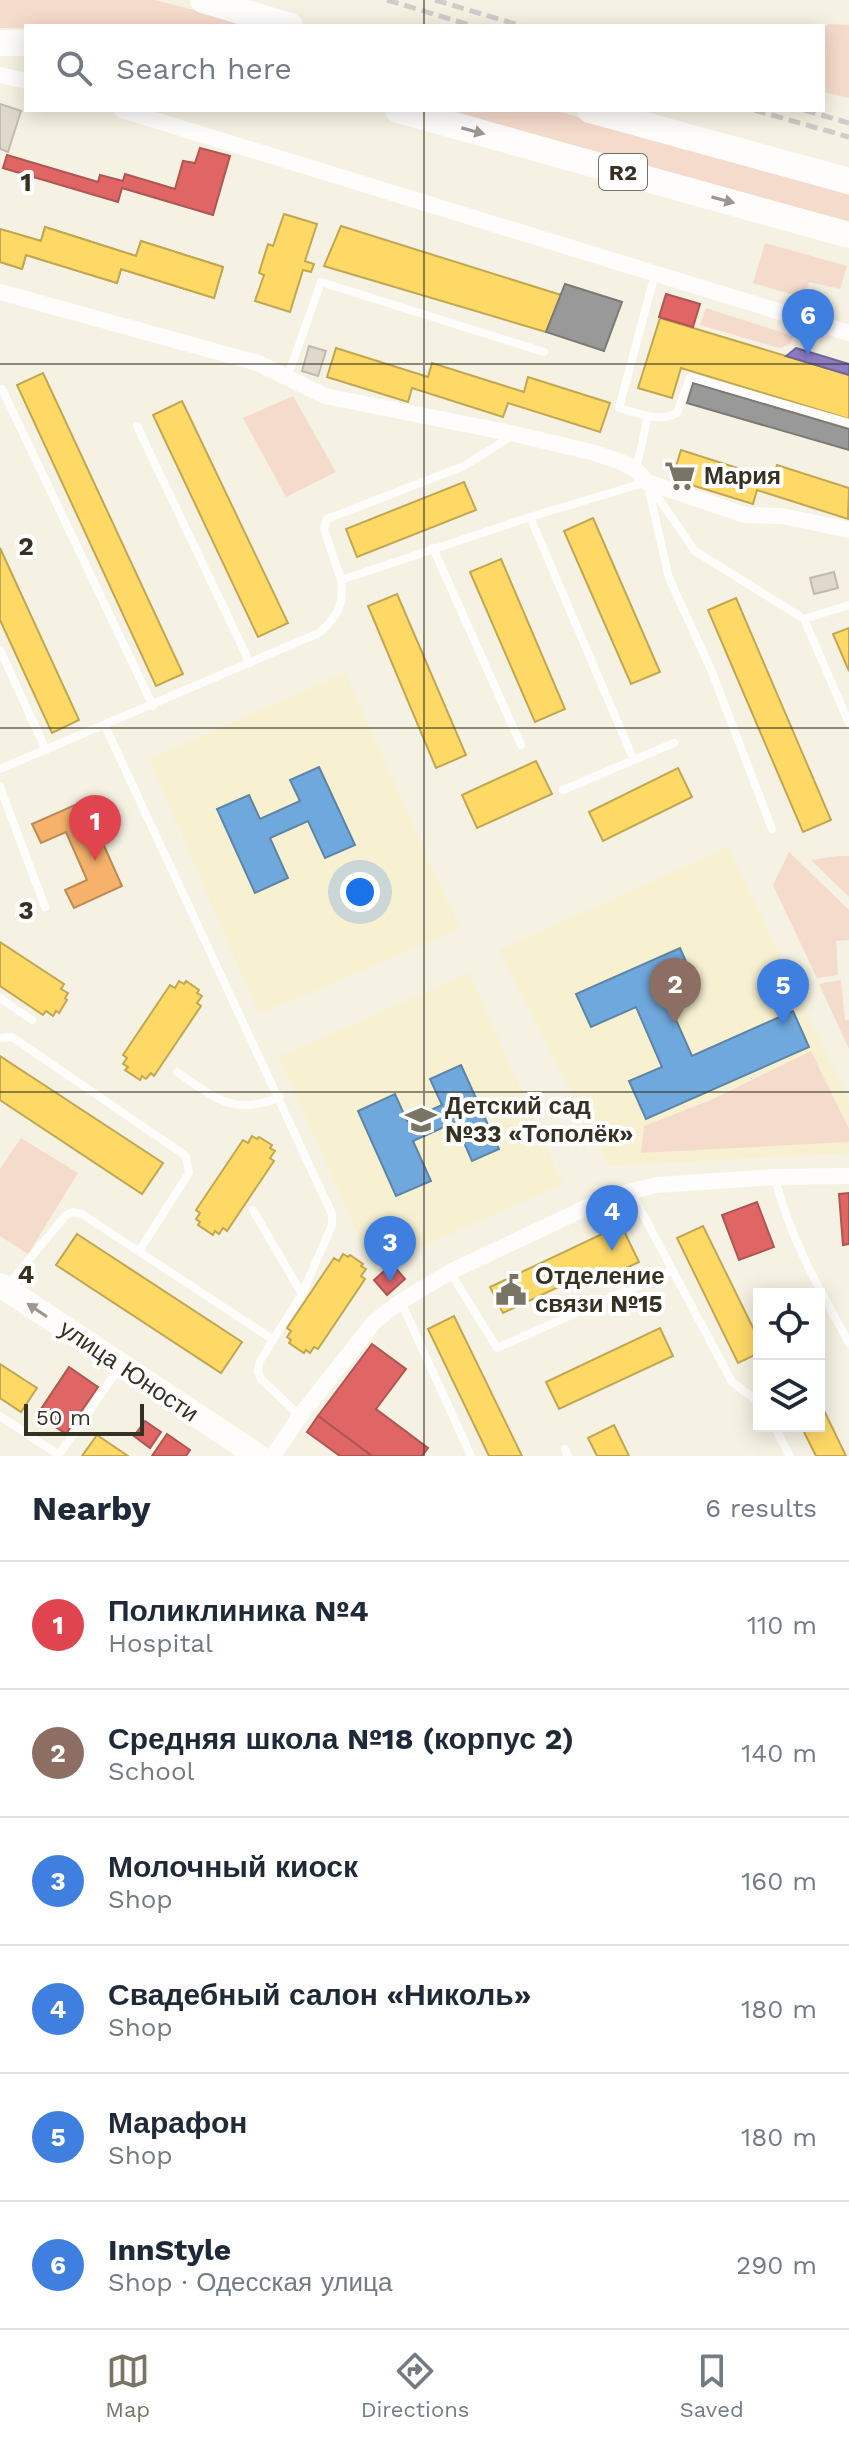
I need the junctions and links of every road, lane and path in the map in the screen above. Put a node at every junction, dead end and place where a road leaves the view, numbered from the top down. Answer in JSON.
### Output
{"nodes":[{"id":1,"x":203,"y":0,"type":"edge"},
{"id":2,"x":283,"y":24,"type":"edge"},
{"id":3,"x":0,"y":43,"type":"edge"},
{"id":4,"x":24,"y":43,"type":"edge"},
{"id":5,"x":0,"y":75,"type":"edge"},
{"id":6,"x":24,"y":81,"type":"edge"},
{"id":7,"x":129,"y":112,"type":"edge"},
{"id":8,"x":405,"y":112,"type":"edge"},
{"id":9,"x":597,"y":112,"type":"edge"},
{"id":10,"x":849,"y":181,"type":"edge"},
{"id":11,"x":849,"y":235,"type":"edge"},
{"id":12,"x":655,"y":273,"type":"junction"},
{"id":13,"x":0,"y":292,"type":"edge"},
{"id":14,"x":849,"y":333,"type":"edge"},
{"id":15,"x":544,"y":352,"type":"dead end"},
{"id":16,"x":288,"y":376,"type":"junction"},
{"id":17,"x":2,"y":389,"type":"dead end"},
{"id":18,"x":648,"y":416,"type":"junction"},
{"id":19,"x":849,"y":423,"type":"edge"},
{"id":20,"x":137,"y":426,"type":"dead end"},
{"id":21,"x":515,"y":434,"type":"junction"},
{"id":22,"x":642,"y":476,"type":"junction"},
{"id":23,"x":530,"y":517,"type":"junction"},
{"id":24,"x":846,"y":532,"type":"edge"},
{"id":25,"x":433,"y":548,"type":"junction"},
{"id":26,"x":341,"y":580,"type":"junction"},
{"id":27,"x":849,"y":605,"type":"edge"},
{"id":28,"x":804,"y":619,"type":"junction"},
{"id":29,"x":0,"y":650,"type":"edge"},
{"id":30,"x":250,"y":663,"type":"junction"},
{"id":31,"x":153,"y":706,"type":"junction"},
{"id":32,"x":849,"y":723,"type":"edge"},
{"id":33,"x":105,"y":726,"type":"junction"},
{"id":34,"x":674,"y":743,"type":"dead end"},
{"id":35,"x":521,"y":745,"type":"dead end"},
{"id":36,"x":46,"y":750,"type":"junction"},
{"id":37,"x":633,"y":758,"type":"junction"},
{"id":38,"x":0,"y":769,"type":"edge"},
{"id":39,"x":0,"y":787,"type":"edge"},
{"id":40,"x":563,"y":790,"type":"dead end"},
{"id":41,"x":772,"y":829,"type":"dead end"},
{"id":42,"x":45,"y":907,"type":"dead end"},
{"id":43,"x":0,"y":998,"type":"edge"},
{"id":44,"x":32,"y":1020,"type":"dead end"},
{"id":45,"x":0,"y":1038,"type":"edge"},
{"id":46,"x":177,"y":1072,"type":"dead end"},
{"id":47,"x":280,"y":1097,"type":"junction"},
{"id":48,"x":849,"y":1176,"type":"edge"},
{"id":49,"x":775,"y":1177,"type":"junction"},
{"id":50,"x":631,"y":1191,"type":"junction"},
{"id":51,"x":253,"y":1210,"type":"dead end"},
{"id":52,"x":139,"y":1251,"type":"junction"},
{"id":53,"x":673,"y":1270,"type":"junction"},
{"id":54,"x":450,"y":1272,"type":"junction"},
{"id":55,"x":2,"y":1287,"type":"edge"},
{"id":56,"x":302,"y":1294,"type":"junction"},
{"id":57,"x":400,"y":1302,"type":"junction"},
{"id":58,"x":272,"y":1339,"type":"junction"},
{"id":59,"x":849,"y":1343,"type":"edge"},
{"id":60,"x":121,"y":1365,"type":"junction"},
{"id":61,"x":753,"y":1398,"type":"edge"},
{"id":62,"x":0,"y":1416,"type":"edge"},
{"id":63,"x":300,"y":1416,"type":"junction"},
{"id":64,"x":777,"y":1432,"type":"edge"},
{"id":65,"x":59,"y":1455,"type":"edge"},
{"id":66,"x":258,"y":1456,"type":"edge"},
{"id":67,"x":273,"y":1456,"type":"edge"},
{"id":68,"x":471,"y":1456,"type":"edge"},
{"id":69,"x":790,"y":1456,"type":"edge"}],
"edges":[{"from":1,"to":2,"type":"main road"},
{"from":3,"to":4,"type":"main road"},
{"from":5,"to":6,"type":"street"},
{"from":7,"to":12,"type":"street"},
{"from":8,"to":11,"type":"main road","number":"R2","one_way":true},
{"from":9,"to":10,"type":"main road","number":"R2"},
{"from":12,"to":14,"type":"street"},
{"from":12,"to":18,"type":"lane"},
{"from":13,"to":16,"type":"street"},
{"from":15,"to":16,"type":"lane"},
{"from":16,"to":21,"type":"street"},
{"from":17,"to":31,"type":"lane"},
{"from":18,"to":19,"type":"lane"},
{"from":18,"to":22,"type":"lane"},
{"from":20,"to":30,"type":"lane"},
{"from":21,"to":22,"type":"street"},
{"from":21,"to":26,"type":"lane"},
{"from":22,"to":23,"type":"lane"},
{"from":22,"to":24,"type":"street"},
{"from":22,"to":28,"type":"lane"},
{"from":22,"to":41,"type":"lane"},
{"from":23,"to":25,"type":"lane"},
{"from":23,"to":37,"type":"lane"},
{"from":25,"to":26,"type":"lane"},
{"from":25,"to":35,"type":"lane"},
{"from":26,"to":30,"type":"lane"},
{"from":27,"to":28,"type":"lane"},
{"from":28,"to":32,"type":"lane"},
{"from":29,"to":36,"type":"lane"},
{"from":30,"to":31,"type":"lane"},
{"from":31,"to":33,"type":"lane"},
{"from":33,"to":36,"type":"lane"},
{"from":33,"to":47,"type":"lane"},
{"from":34,"to":37,"type":"lane"},
{"from":36,"to":38,"type":"lane"},
{"from":37,"to":40,"type":"lane"},
{"from":39,"to":42,"type":"lane"},
{"from":43,"to":44,"type":"lane"},
{"from":45,"to":52,"type":"lane"},
{"from":46,"to":47,"type":"lane"},
{"from":47,"to":56,"type":"lane"},
{"from":48,"to":49,"type":"street"},
{"from":49,"to":50,"type":"street"},
{"from":49,"to":59,"type":"lane"},
{"from":50,"to":53,"type":"lane"},
{"from":50,"to":54,"type":"street"},
{"from":51,"to":56,"type":"lane"},
{"from":52,"to":55,"type":"lane"},
{"from":52,"to":58,"type":"lane"},
{"from":53,"to":54,"type":"lane"},
{"from":53,"to":61,"type":"lane"},
{"from":54,"to":57,"type":"street"},
{"from":60,"to":55,"type":"street","name":"улица Юности","one_way":true},
{"from":56,"to":58,"type":"lane"},
{"from":57,"to":63,"type":"street"},
{"from":57,"to":68,"type":"lane"},
{"from":58,"to":63,"type":"lane"},
{"from":60,"to":65,"type":"lane"},
{"from":60,"to":66,"type":"street","name":"улица Юности"},
{"from":62,"to":65,"type":"lane"},
{"from":63,"to":67,"type":"street"},
{"from":64,"to":69,"type":"lane"}]}
